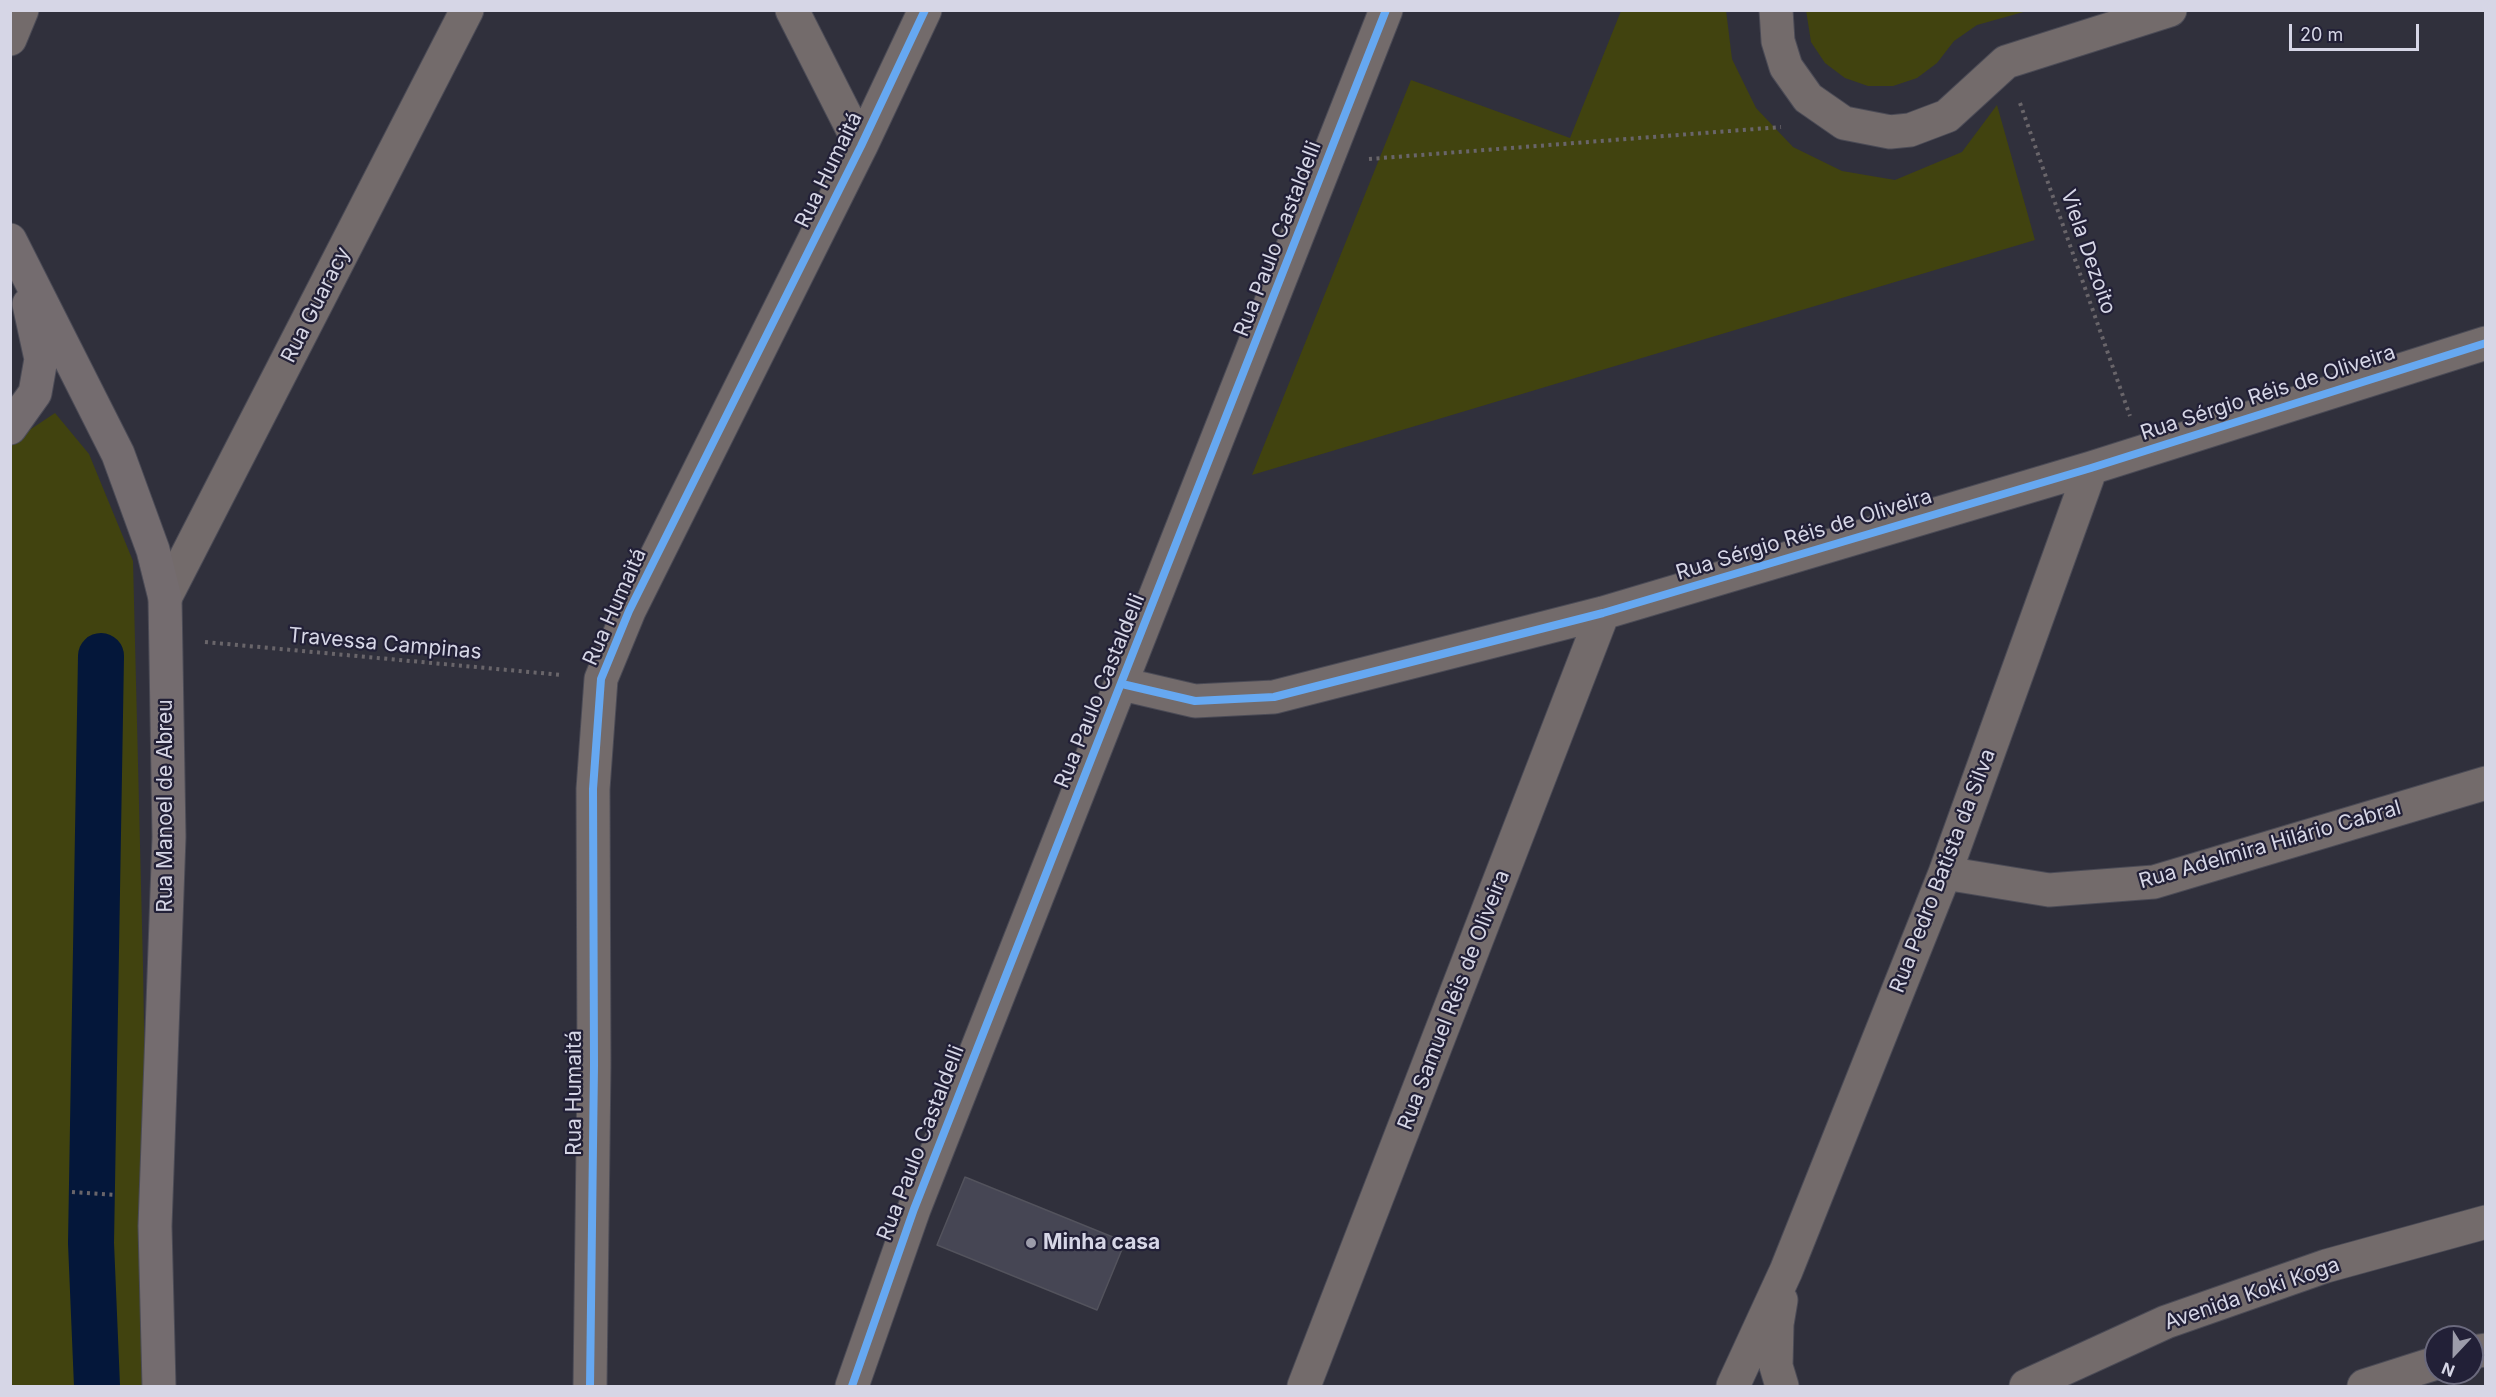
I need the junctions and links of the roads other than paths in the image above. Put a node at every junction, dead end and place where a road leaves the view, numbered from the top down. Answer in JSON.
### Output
{"nodes":[{"id":1,"x":467,"y":10,"type":"edge"},
{"id":2,"x":792,"y":10,"type":"edge"},
{"id":3,"x":925,"y":10,"type":"edge"},
{"id":4,"x":1386,"y":10,"type":"edge"},
{"id":5,"x":1776,"y":10,"type":"edge"},
{"id":6,"x":2170,"y":10,"type":"edge"},
{"id":7,"x":861,"y":146,"type":"junction"},
{"id":8,"x":15,"y":248,"type":"edge"},
{"id":9,"x":2486,"y":343,"type":"edge"},
{"id":10,"x":10,"y":428,"type":"edge"},
{"id":11,"x":2091,"y":468,"type":"junction"},
{"id":12,"x":165,"y":598,"type":"junction"},
{"id":13,"x":1603,"y":613,"type":"junction"},
{"id":14,"x":1122,"y":684,"type":"junction"},
{"id":15,"x":2486,"y":783,"type":"edge"},
{"id":16,"x":1946,"y":873,"type":"junction"},
{"id":17,"x":2486,"y":1222,"type":"edge"},
{"id":18,"x":1786,"y":1271,"type":"junction"},
{"id":19,"x":2424,"y":1367,"type":"edge"},
{"id":20,"x":159,"y":1386,"type":"edge"},
{"id":21,"x":590,"y":1386,"type":"edge"},
{"id":22,"x":852,"y":1386,"type":"edge"},
{"id":23,"x":1304,"y":1386,"type":"edge"},
{"id":24,"x":1733,"y":1386,"type":"edge"},
{"id":25,"x":1782,"y":1386,"type":"edge"},
{"id":26,"x":2025,"y":1386,"type":"edge"},
{"id":27,"x":2364,"y":1386,"type":"edge"}],
"edges":[{"from":1,"to":12,"type":"street","name":"Rua Guaracy"},
{"from":2,"to":7,"type":"street"},
{"from":3,"to":7,"type":"street","name":"Rua Humaitá"},
{"from":4,"to":14,"type":"street","name":"Rua Paulo Castaldelli"},
{"from":5,"to":6,"type":"street"},
{"from":7,"to":21,"type":"street","name":"Rua Humaitá"},
{"from":8,"to":10,"type":"main road"},
{"from":8,"to":12,"type":"main road","name":"Rua Manoel de Abreu"},
{"from":9,"to":11,"type":"street","name":"Rua Sérgio Réis de Oliveira"},
{"from":11,"to":13,"type":"street","name":"Rua Sérgio Réis de Oliveira"},
{"from":11,"to":16,"type":"street","name":"Rua Pedro Batista da Silva"},
{"from":12,"to":20,"type":"main road","name":"Rua Manoel de Abreu"},
{"from":13,"to":14,"type":"street","name":"Rua Sérgio Réis de Oliveira"},
{"from":13,"to":23,"type":"street","name":"Rua Samuel Réis de Oliveira"},
{"from":14,"to":22,"type":"street","name":"Rua Paulo Castaldelli"},
{"from":15,"to":16,"type":"street","name":"Rua Adelmira Hilário Cabral"},
{"from":16,"to":18,"type":"street","name":"Rua Pedro Batista da Silva"},
{"from":17,"to":26,"type":"street","name":"Avenida Koki Koga"},
{"from":18,"to":24,"type":"street","name":"Rua Pedro Batista da Silva"},
{"from":18,"to":25,"type":"street","name":"Rua Pedro Batista da Silva"},
{"from":19,"to":27,"type":"street"}]}
